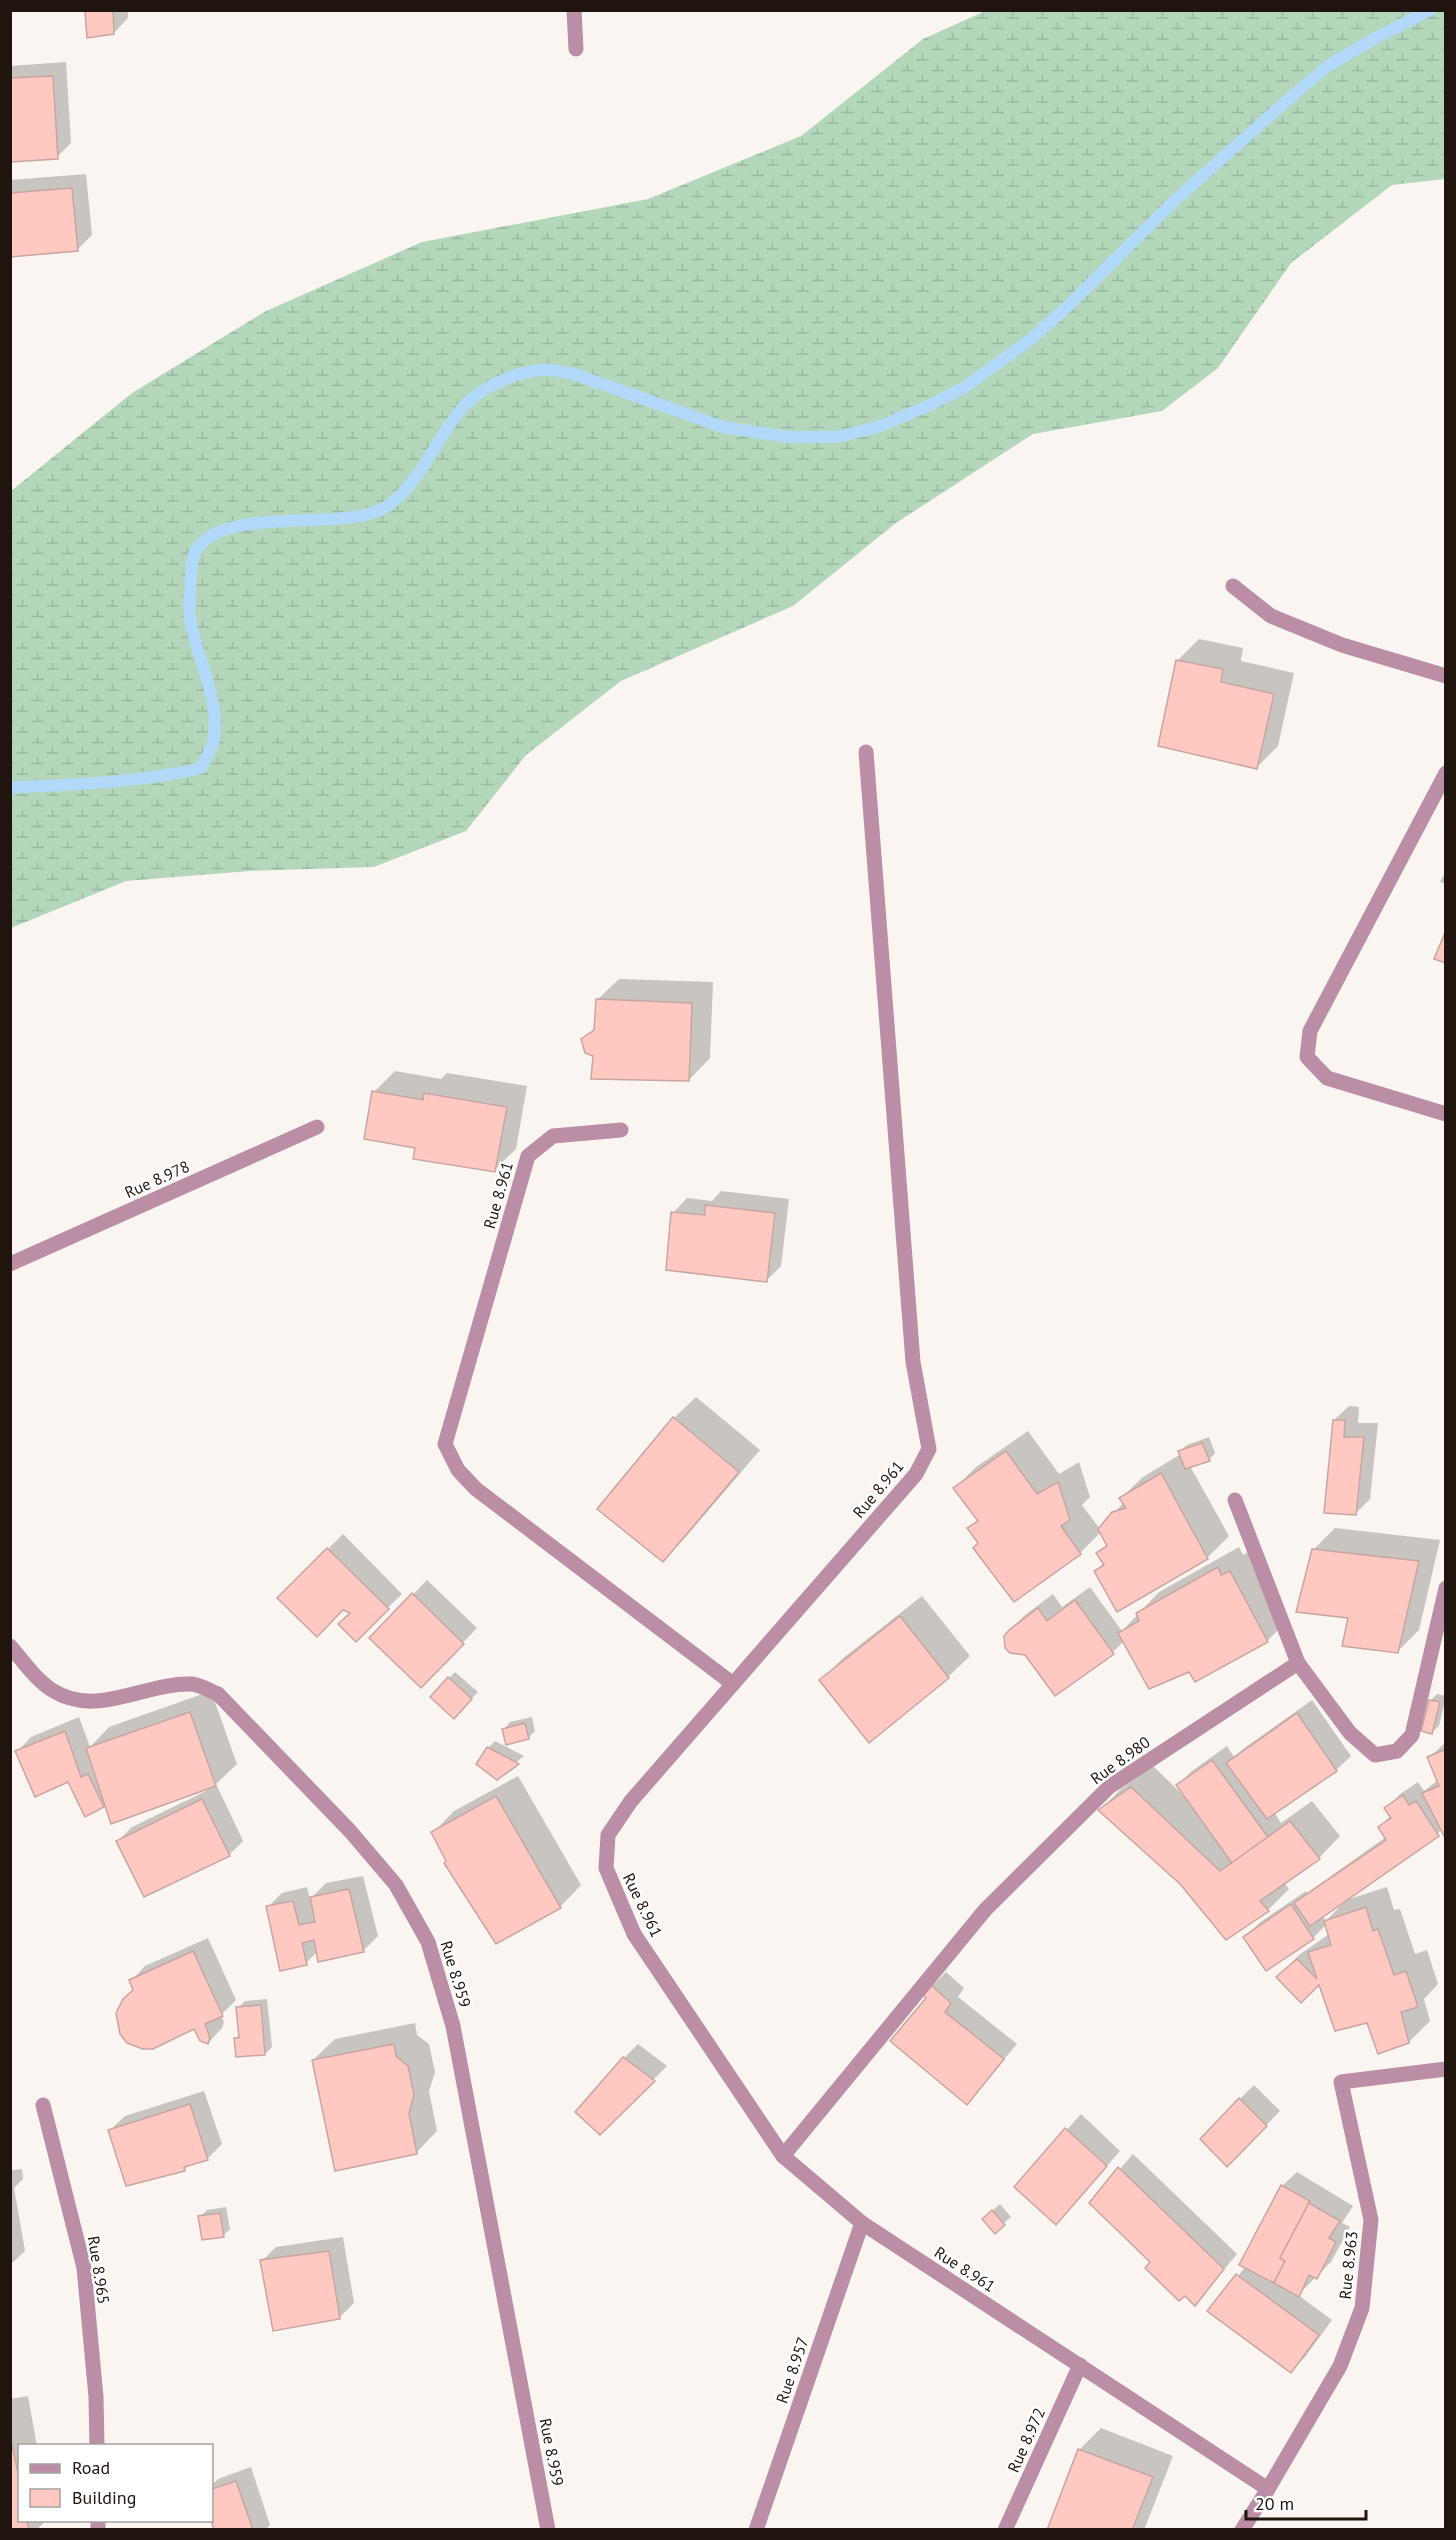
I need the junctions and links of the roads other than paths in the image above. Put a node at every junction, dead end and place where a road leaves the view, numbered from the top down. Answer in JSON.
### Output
{"nodes":[{"id":1,"x":574,"y":10,"type":"edge"},
{"id":2,"x":576,"y":49,"type":"dead end"},
{"id":3,"x":1233,"y":586,"type":"dead end"},
{"id":4,"x":1446,"y":676,"type":"edge"},
{"id":5,"x":866,"y":752,"type":"dead end"},
{"id":6,"x":1446,"y":773,"type":"edge"},
{"id":7,"x":1446,"y":1114,"type":"edge"},
{"id":8,"x":317,"y":1127,"type":"dead end"},
{"id":9,"x":621,"y":1130,"type":"dead end"},
{"id":10,"x":10,"y":1264,"type":"edge"},
{"id":11,"x":1235,"y":1500,"type":"dead end"},
{"id":12,"x":1446,"y":1588,"type":"edge"},
{"id":13,"x":10,"y":1646,"type":"edge"},
{"id":14,"x":1298,"y":1663,"type":"junction"},
{"id":15,"x":734,"y":1684,"type":"junction"},
{"id":16,"x":1446,"y":2069,"type":"edge"},
{"id":17,"x":43,"y":2104,"type":"dead end"},
{"id":18,"x":783,"y":2156,"type":"junction"},
{"id":19,"x":862,"y":2223,"type":"junction"},
{"id":20,"x":1080,"y":2366,"type":"junction"},
{"id":21,"x":97,"y":2444,"type":"edge"},
{"id":22,"x":1268,"y":2489,"type":"junction"},
{"id":23,"x":548,"y":2529,"type":"edge"},
{"id":24,"x":756,"y":2529,"type":"edge"},
{"id":25,"x":1005,"y":2529,"type":"edge"},
{"id":26,"x":1242,"y":2529,"type":"edge"}],
"edges":[{"from":1,"to":2,"type":"street"},
{"from":3,"to":4,"type":"street"},
{"from":5,"to":15,"type":"street","name":"Rue 8.961"},
{"from":6,"to":7,"type":"street"},
{"from":8,"to":10,"type":"street","name":"Rue 8.978"},
{"from":9,"to":15,"type":"street","name":"Rue 8.961"},
{"from":11,"to":14,"type":"street"},
{"from":12,"to":14,"type":"street"},
{"from":13,"to":23,"type":"street","name":"Rue 8.959"},
{"from":14,"to":18,"type":"street","name":"Rue 8.980"},
{"from":15,"to":18,"type":"street","name":"Rue 8.961"},
{"from":16,"to":22,"type":"street","name":"Rue 8.963"},
{"from":17,"to":21,"type":"street","name":"Rue 8.965"},
{"from":18,"to":19,"type":"street","name":"Rue 8.961"},
{"from":19,"to":20,"type":"street","name":"Rue 8.961"},
{"from":19,"to":24,"type":"street","name":"Rue 8.957"},
{"from":20,"to":22,"type":"street","name":"Rue 8.961"},
{"from":20,"to":25,"type":"street","name":"Rue 8.972"},
{"from":22,"to":26,"type":"street","name":"Rue 8.963"}]}
